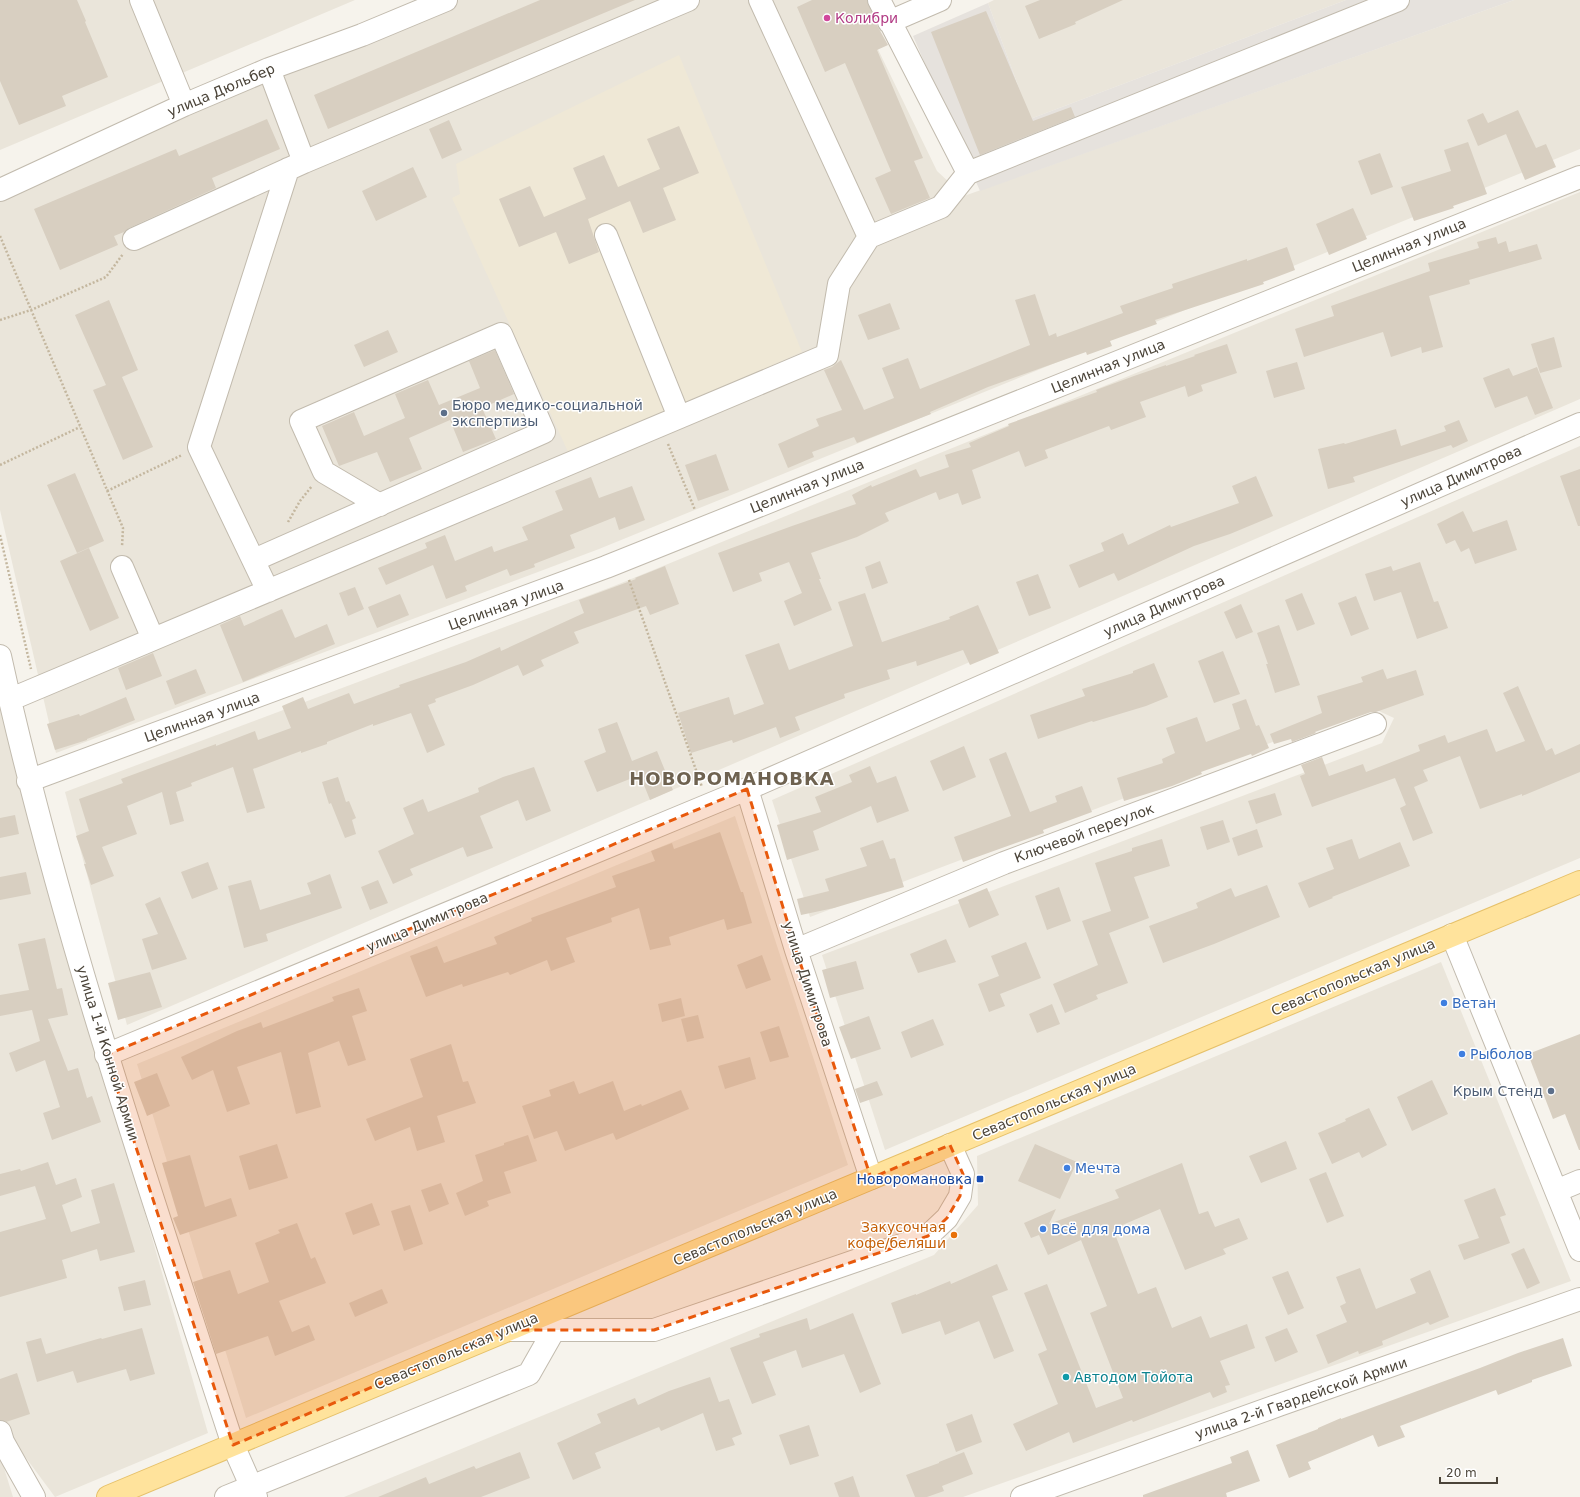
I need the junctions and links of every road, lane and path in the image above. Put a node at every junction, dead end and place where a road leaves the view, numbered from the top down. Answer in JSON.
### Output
{"nodes":[{"id":1,"x":141,"y":0,"type":"edge"},
{"id":2,"x":446,"y":0,"type":"edge"},
{"id":3,"x":688,"y":0,"type":"edge"},
{"id":4,"x":760,"y":0,"type":"edge"},
{"id":5,"x":879,"y":0,"type":"edge"},
{"id":6,"x":940,"y":0,"type":"edge"},
{"id":7,"x":1398,"y":0,"type":"edge"},
{"id":8,"x":889,"y":22,"type":"junction"},
{"id":9,"x":269,"y":69,"type":"junction"},
{"id":10,"x":184,"y":105,"type":"junction"},
{"id":11,"x":296,"y":165,"type":"junction"},
{"id":12,"x":968,"y":174,"type":"junction"},
{"id":13,"x":1580,"y":177,"type":"edge"},
{"id":14,"x":0,"y":190,"type":"edge"},
{"id":15,"x":606,"y":235,"type":"dead end"},
{"id":16,"x":0,"y":236,"type":"edge"},
{"id":17,"x":869,"y":237,"type":"junction"},
{"id":18,"x":134,"y":240,"type":"joint"},
{"id":19,"x":31,"y":310,"type":"junction"},
{"id":20,"x":0,"y":320,"type":"edge"},
{"id":21,"x":670,"y":422,"type":"junction"},
{"id":22,"x":1580,"y":424,"type":"edge"},
{"id":23,"x":80,"y":427,"type":"junction"},
{"id":24,"x":199,"y":447,"type":"junction"},
{"id":25,"x":0,"y":465,"type":"edge"},
{"id":26,"x":324,"y":472,"type":"junction"},
{"id":27,"x":107,"y":491,"type":"junction"},
{"id":28,"x":380,"y":505,"type":"junction"},
{"id":29,"x":288,"y":523,"type":"dead end"},
{"id":30,"x":703,"y":528,"type":"junction"},
{"id":31,"x":0,"y":535,"type":"edge"},
{"id":32,"x":254,"y":560,"type":"junction"},
{"id":33,"x":622,"y":561,"type":"junction"},
{"id":34,"x":122,"y":567,"type":"joint"},
{"id":35,"x":268,"y":591,"type":"junction"},
{"id":36,"x":153,"y":639,"type":"junction"},
{"id":37,"x":0,"y":656,"type":"edge"},
{"id":38,"x":36,"y":689,"type":"junction"},
{"id":39,"x":10,"y":700,"type":"junction"},
{"id":40,"x":1375,"y":724,"type":"dead end"},
{"id":41,"x":28,"y":781,"type":"junction"},
{"id":42,"x":747,"y":789,"type":"junction"},
{"id":43,"x":709,"y":805,"type":"junction"},
{"id":44,"x":1580,"y":882,"type":"edge"},
{"id":45,"x":1452,"y":935,"type":"junction"},
{"id":46,"x":796,"y":950,"type":"junction"},
{"id":47,"x":106,"y":1055,"type":"junction"},
{"id":48,"x":950,"y":1145,"type":"junction"},
{"id":49,"x":871,"y":1178,"type":"junction"},
{"id":50,"x":1580,"y":1181,"type":"edge"},
{"id":51,"x":1556,"y":1191,"type":"junction"},
{"id":52,"x":1580,"y":1250,"type":"edge"},
{"id":53,"x":1580,"y":1299,"type":"edge"},
{"id":54,"x":508,"y":1330,"type":"junction"},
{"id":55,"x":554,"y":1330,"type":"junction"},
{"id":56,"x":0,"y":1432,"type":"edge"},
{"id":57,"x":233,"y":1445,"type":"junction"},
{"id":58,"x":253,"y":1492,"type":"edge"},
{"id":59,"x":34,"y":1497,"type":"edge"},
{"id":60,"x":108,"y":1497,"type":"edge"},
{"id":61,"x":226,"y":1497,"type":"edge"},
{"id":62,"x":1022,"y":1497,"type":"edge"}],
"edges":[{"from":1,"to":10,"type":"street"},
{"from":2,"to":9,"type":"street","name":"улица Дюльбер"},
{"from":3,"to":11,"type":"street"},
{"from":4,"to":17,"type":"street"},
{"from":5,"to":8,"type":"street"},
{"from":6,"to":8,"type":"street"},
{"from":7,"to":12,"type":"street"},
{"from":8,"to":12,"type":"street"},
{"from":9,"to":10,"type":"street","name":"улица Дюльбер"},
{"from":9,"to":11,"type":"street"},
{"from":10,"to":14,"type":"street","name":"улица Дюльбер"},
{"from":11,"to":18,"type":"street"},
{"from":11,"to":24,"type":"street"},
{"from":12,"to":17,"type":"street"},
{"from":13,"to":30,"type":"street","name":"Целинная улица"},
{"from":15,"to":21,"type":"street"},
{"from":16,"to":19,"type":"path"},
{"from":17,"to":21,"type":"street"},
{"from":18,"to":19,"type":"path"},
{"from":19,"to":20,"type":"path"},
{"from":19,"to":23,"type":"path"},
{"from":21,"to":30,"type":"path"},
{"from":21,"to":35,"type":"street"},
{"from":22,"to":42,"type":"street","name":"улица Димитрова"},
{"from":23,"to":25,"type":"path"},
{"from":23,"to":27,"type":"path"},
{"from":24,"to":27,"type":"path"},
{"from":24,"to":32,"type":"street"},
{"from":26,"to":28,"type":"street"},
{"from":26,"to":28,"type":"street"},
{"from":26,"to":29,"type":"path"},
{"from":27,"to":34,"type":"path"},
{"from":28,"to":32,"type":"street"},
{"from":30,"to":33,"type":"street","name":"Целинная улица"},
{"from":31,"to":38,"type":"path"},
{"from":32,"to":35,"type":"street"},
{"from":33,"to":41,"type":"street","name":"Целинная улица"},
{"from":33,"to":43,"type":"path"},
{"from":34,"to":36,"type":"street"},
{"from":35,"to":36,"type":"street"},
{"from":36,"to":38,"type":"street"},
{"from":37,"to":39,"type":"street","name":"улица 1-й Конной Армии"},
{"from":38,"to":39,"type":"street"},
{"from":39,"to":41,"type":"street","name":"улица 1-й Конной Армии"},
{"from":40,"to":46,"type":"street","name":"Ключевой переулок"},
{"from":41,"to":47,"type":"street","name":"улица 1-й Конной Армии"},
{"from":42,"to":43,"type":"street","name":"улица Димитрова"},
{"from":42,"to":46,"type":"street","name":"улица Димитрова"},
{"from":43,"to":47,"type":"street","name":"улица Димитрова"},
{"from":44,"to":45,"type":"main road","name":"Севастопольская улица"},
{"from":45,"to":48,"type":"main road","name":"Севастопольская улица"},
{"from":45,"to":51,"type":"street"},
{"from":46,"to":49,"type":"street","name":"улица Димитрова"},
{"from":47,"to":57,"type":"street","name":"улица 1-й Конной Армии"},
{"from":48,"to":49,"type":"main road","name":"Севастопольская улица"},
{"from":48,"to":55,"type":"street"},
{"from":49,"to":54,"type":"main road","name":"Севастопольская улица"},
{"from":50,"to":51,"type":"street"},
{"from":51,"to":52,"type":"street"},
{"from":53,"to":62,"type":"street","name":"улица 2-й Гвардейской Армии"},
{"from":54,"to":55,"type":"street"},
{"from":54,"to":57,"type":"main road","name":"Севастопольская улица"},
{"from":55,"to":58,"type":"street"},
{"from":56,"to":59,"type":"street"},
{"from":57,"to":58,"type":"street","name":"улица 1-й Конной Армии"},
{"from":57,"to":60,"type":"main road","name":"Севастопольская улица"},
{"from":58,"to":61,"type":"street"}]}
